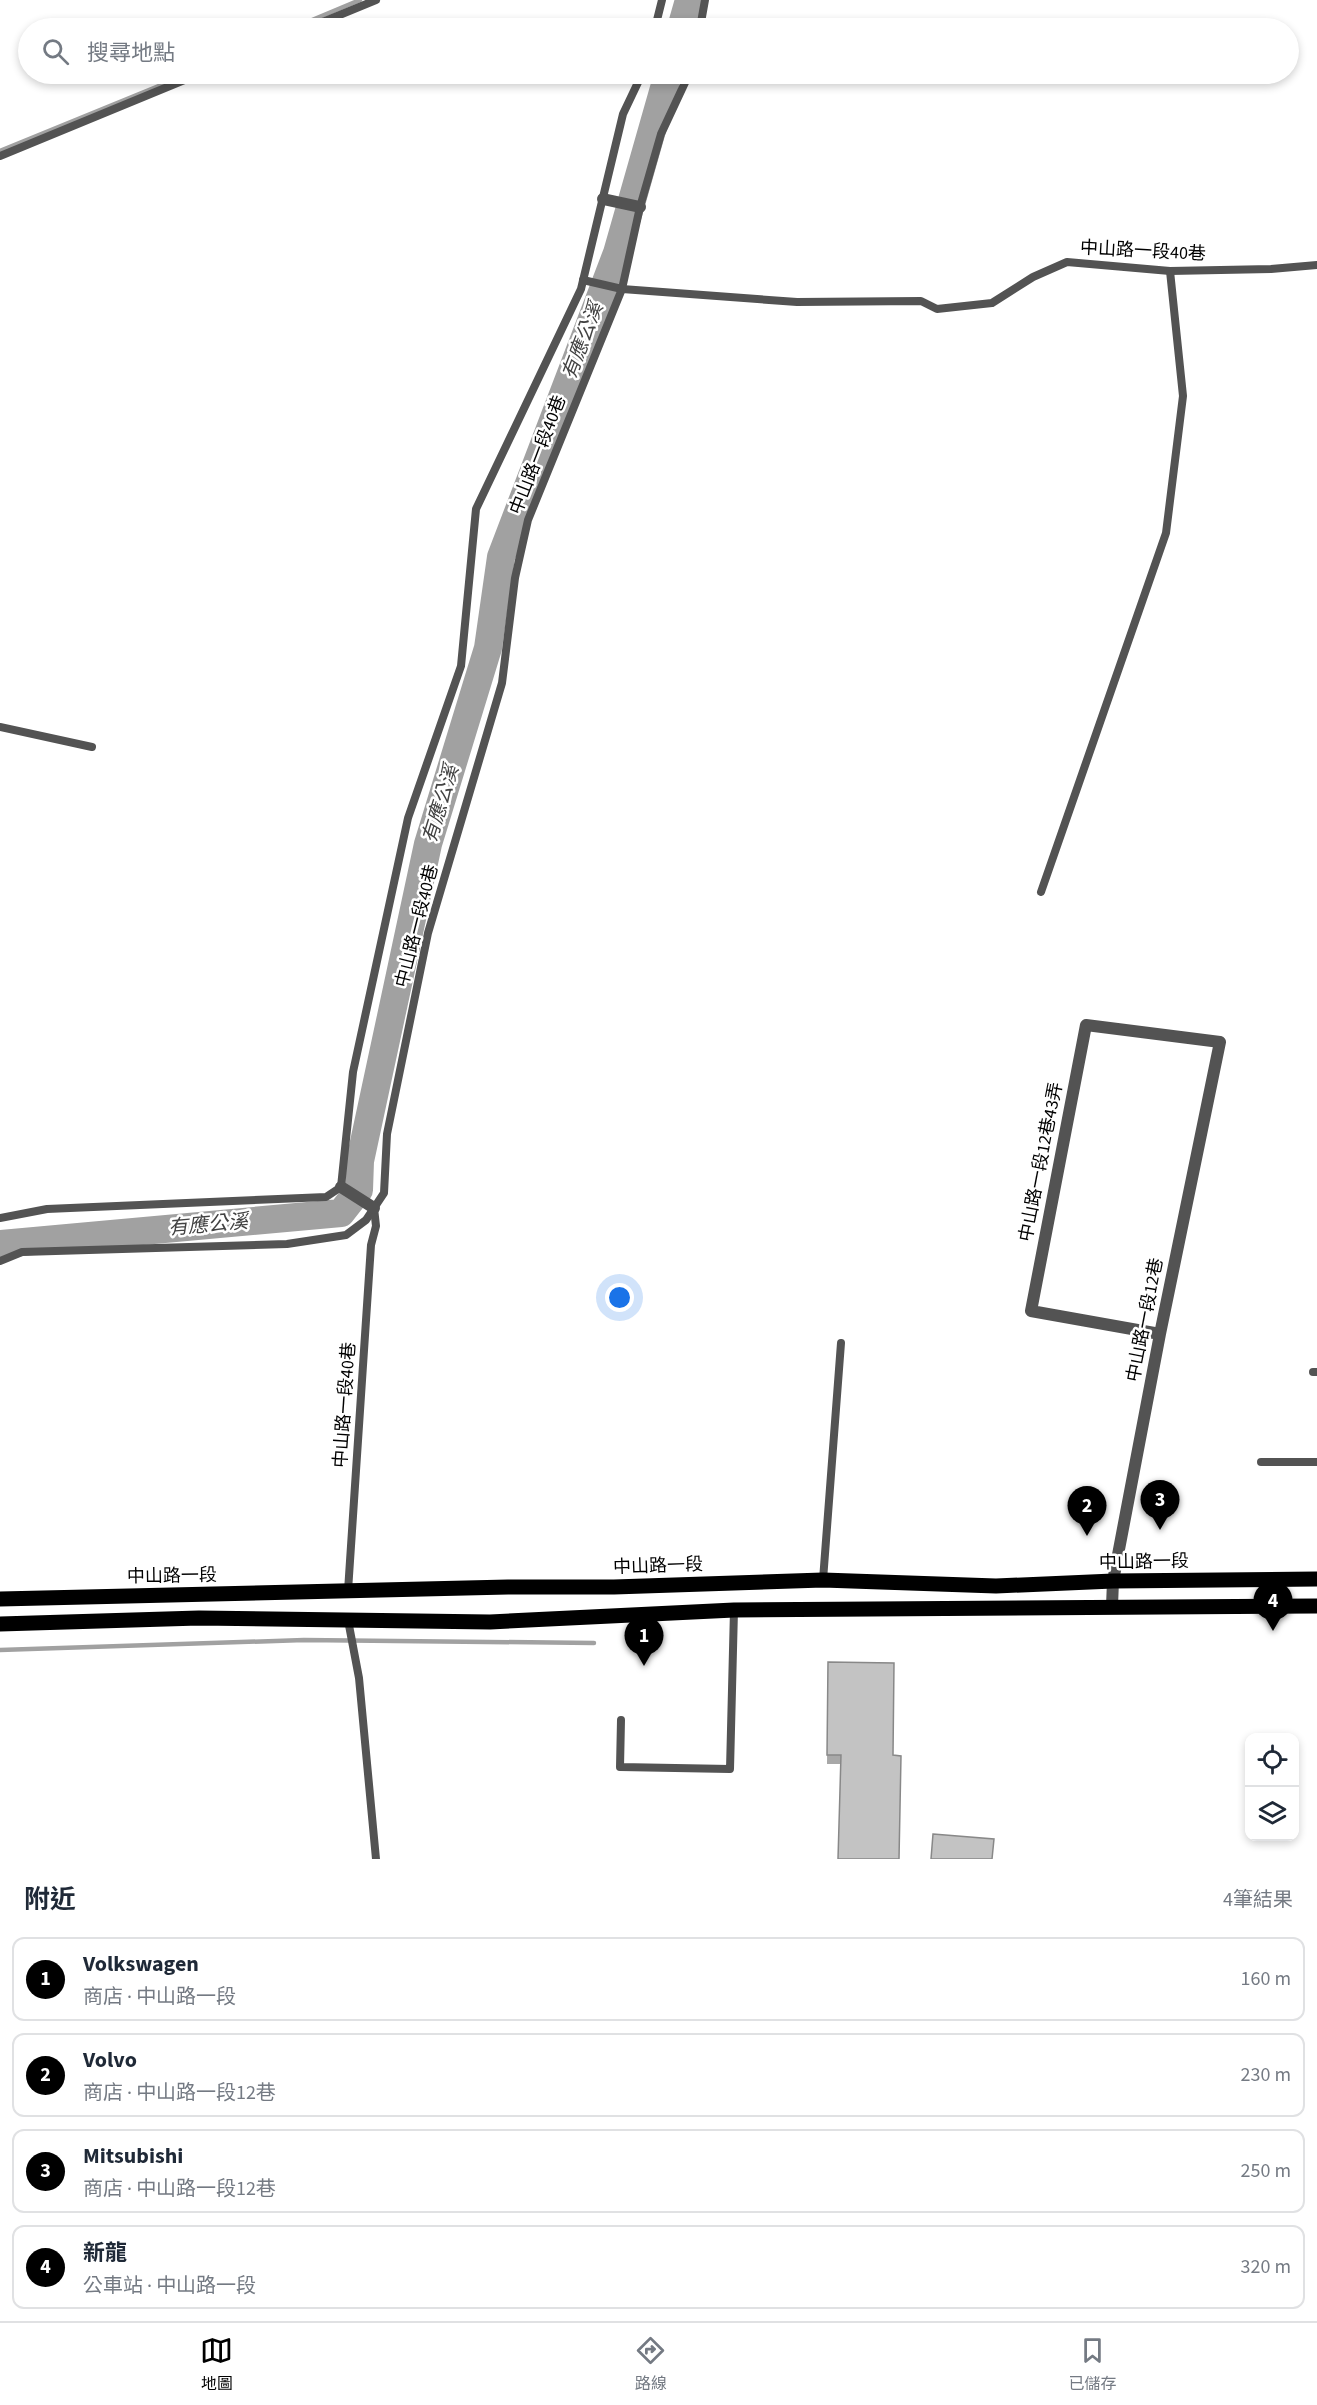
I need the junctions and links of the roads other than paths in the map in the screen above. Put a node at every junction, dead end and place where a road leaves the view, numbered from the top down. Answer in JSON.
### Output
{"nodes":[{"id":1,"x":376,"y":0,"type":"edge"},
{"id":2,"x":662,"y":0,"type":"edge"},
{"id":3,"x":705,"y":0,"type":"edge"},
{"id":4,"x":332,"y":18,"type":"edge"},
{"id":5,"x":658,"y":18,"type":"edge"},
{"id":6,"x":702,"y":18,"type":"edge"},
{"id":7,"x":175,"y":84,"type":"edge"},
{"id":8,"x":637,"y":84,"type":"edge"},
{"id":9,"x":684,"y":84,"type":"edge"},
{"id":10,"x":0,"y":156,"type":"edge"},
{"id":11,"x":603,"y":198,"type":"junction"},
{"id":12,"x":640,"y":207,"type":"junction"},
{"id":13,"x":1317,"y":265,"type":"edge"},
{"id":14,"x":1170,"y":271,"type":"junction"},
{"id":15,"x":583,"y":280,"type":"junction"},
{"id":16,"x":622,"y":289,"type":"junction"},
{"id":17,"x":0,"y":727,"type":"edge"},
{"id":18,"x":92,"y":747,"type":"dead end"},
{"id":19,"x":1041,"y":892,"type":"dead end"},
{"id":20,"x":1220,"y":1042,"type":"joint"},
{"id":21,"x":341,"y":1187,"type":"junction"},
{"id":22,"x":374,"y":1208,"type":"junction"},
{"id":23,"x":0,"y":1218,"type":"edge"},
{"id":24,"x":0,"y":1261,"type":"edge"},
{"id":25,"x":1160,"y":1334,"type":"junction"},
{"id":26,"x":841,"y":1343,"type":"dead end"},
{"id":27,"x":1261,"y":1462,"type":"dead end"},
{"id":28,"x":1317,"y":1462,"type":"edge"},
{"id":29,"x":1317,"y":1579,"type":"edge"},
{"id":30,"x":823,"y":1580,"type":"junction"},
{"id":31,"x":1113,"y":1581,"type":"junction"},
{"id":32,"x":614,"y":1587,"type":"junction"},
{"id":33,"x":348,"y":1591,"type":"junction"},
{"id":34,"x":0,"y":1599,"type":"edge"},
{"id":35,"x":1112,"y":1606,"type":"junction"},
{"id":36,"x":1317,"y":1606,"type":"edge"},
{"id":37,"x":734,"y":1610,"type":"junction"},
{"id":38,"x":615,"y":1616,"type":"junction"},
{"id":39,"x":348,"y":1620,"type":"junction"},
{"id":40,"x":0,"y":1623,"type":"edge"},
{"id":41,"x":621,"y":1720,"type":"dead end"},
{"id":42,"x":376,"y":1859,"type":"edge"}],
"edges":[{"from":1,"to":4,"type":"lane"},
{"from":2,"to":5,"type":"lane"},
{"from":3,"to":6,"type":"lane"},
{"from":7,"to":10,"type":"lane"},
{"from":8,"to":11,"type":"lane","name":"中山路一段40巷"},
{"from":9,"to":12,"type":"lane","name":"中山路一段40巷"},
{"from":11,"to":12,"type":"street"},
{"from":11,"to":15,"type":"lane","name":"中山路一段40巷"},
{"from":12,"to":16,"type":"lane","name":"中山路一段40巷"},
{"from":13,"to":14,"type":"lane","name":"中山路一段40巷"},
{"from":14,"to":16,"type":"lane","name":"中山路一段40巷"},
{"from":14,"to":19,"type":"lane"},
{"from":15,"to":16,"type":"lane"},
{"from":15,"to":21,"type":"lane","name":"中山路一段40巷"},
{"from":16,"to":22,"type":"lane","name":"中山路一段40巷"},
{"from":17,"to":18,"type":"lane"},
{"from":20,"to":25,"type":"street","name":"中山路一段12巷"},
{"from":20,"to":25,"type":"street","name":"中山路一段12巷43弄"},
{"from":21,"to":22,"type":"street"},
{"from":21,"to":23,"type":"lane"},
{"from":22,"to":24,"type":"lane"},
{"from":22,"to":33,"type":"lane","name":"中山路一段40巷"},
{"from":25,"to":31,"type":"street","name":"中山路一段12巷"},
{"from":26,"to":30,"type":"lane"},
{"from":27,"to":28,"type":"lane"},
{"from":29,"to":31,"type":"main road","name":"中山路一段"},
{"from":30,"to":31,"type":"main road","name":"中山路一段"},
{"from":30,"to":32,"type":"main road","name":"中山路一段"},
{"from":31,"to":35,"type":"street","name":"中山路一段12巷"},
{"from":32,"to":33,"type":"main road","name":"中山路一段"},
{"from":32,"to":38,"type":"main road"},
{"from":33,"to":34,"type":"main road","name":"中山路一段"},
{"from":35,"to":36,"type":"main road"},
{"from":35,"to":37,"type":"main road"},
{"from":37,"to":38,"type":"main road"},
{"from":37,"to":41,"type":"lane"},
{"from":38,"to":39,"type":"main road"},
{"from":39,"to":40,"type":"main road"},
{"from":39,"to":42,"type":"lane"}]}
